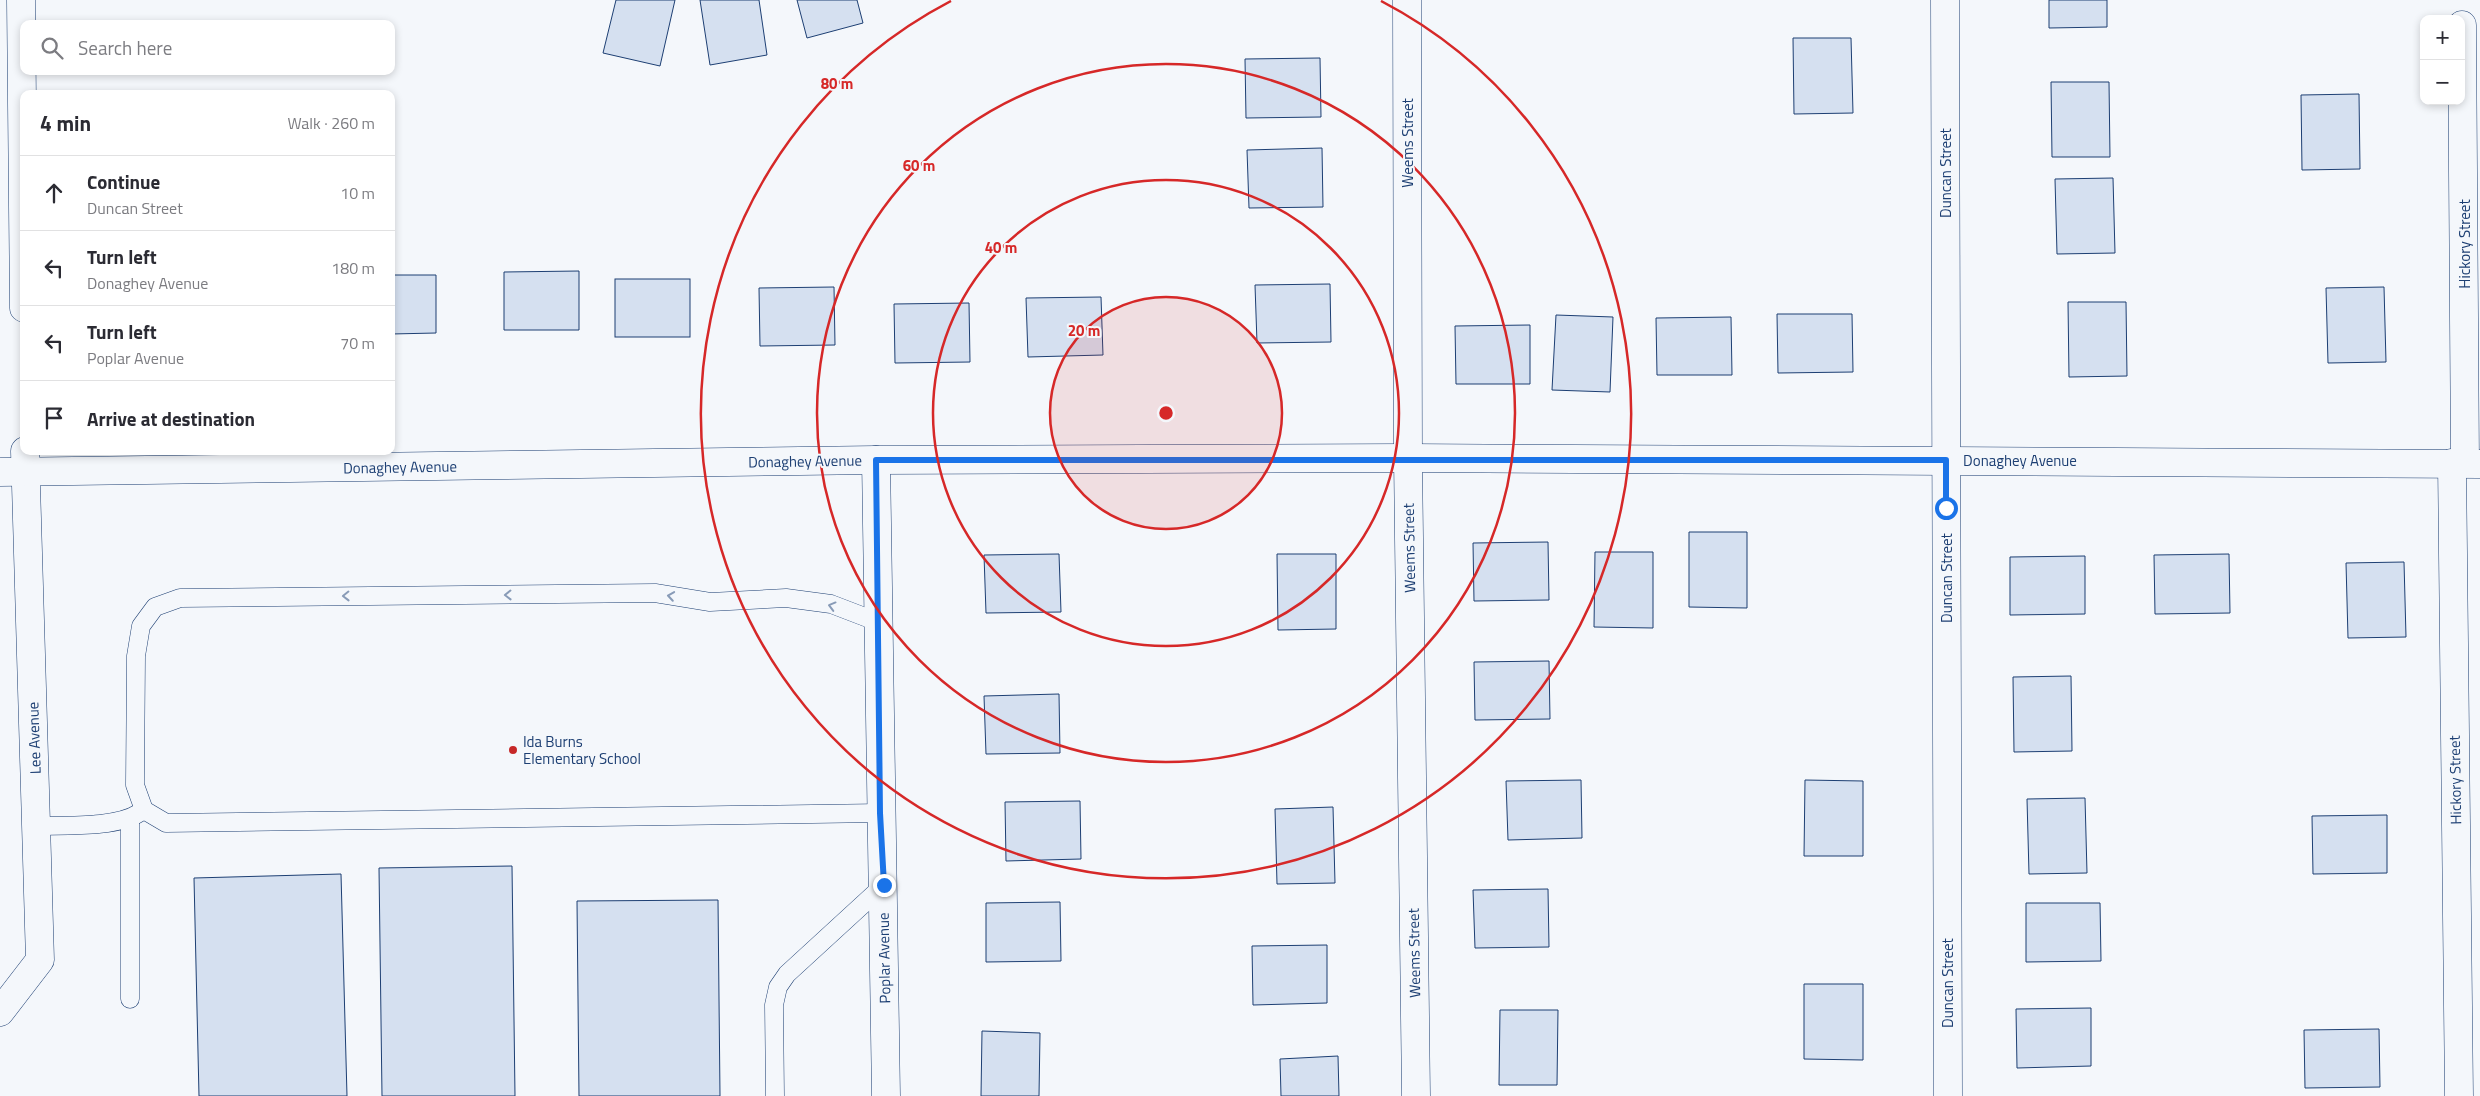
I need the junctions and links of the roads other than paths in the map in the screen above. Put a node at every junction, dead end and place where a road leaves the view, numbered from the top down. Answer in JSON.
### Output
{"nodes":[{"id":1,"x":21,"y":0,"type":"edge"},
{"id":2,"x":1407,"y":0,"type":"edge"},
{"id":3,"x":1945,"y":0,"type":"edge"},
{"id":4,"x":21,"y":20,"type":"edge"},
{"id":5,"x":2462,"y":60,"type":"edge"},
{"id":6,"x":22,"y":75,"type":"edge"},
{"id":7,"x":22,"y":90,"type":"edge"},
{"id":8,"x":1408,"y":458,"type":"junction"},
{"id":9,"x":876,"y":460,"type":"junction"},
{"id":10,"x":1946,"y":460,"type":"junction"},
{"id":11,"x":2466,"y":463,"type":"edge"},
{"id":12,"x":17,"y":465,"type":"edge"},
{"id":13,"x":878,"y":622,"type":"junction"},
{"id":14,"x":880,"y":813,"type":"junction"},
{"id":15,"x":137,"y":815,"type":"junction"},
{"id":16,"x":36,"y":826,"type":"junction"},
{"id":17,"x":884,"y":885,"type":"junction"},
{"id":18,"x":130,"y":999,"type":"dead end"},
{"id":19,"x":0,"y":1012,"type":"edge"},
{"id":20,"x":775,"y":1096,"type":"edge"},
{"id":21,"x":886,"y":1096,"type":"edge"},
{"id":22,"x":1416,"y":1096,"type":"edge"},
{"id":23,"x":1948,"y":1096,"type":"edge"},
{"id":24,"x":2459,"y":1096,"type":"edge"}],
"edges":[{"from":1,"to":4,"type":"street"},
{"from":2,"to":8,"type":"street","name":"Weems Street"},
{"from":3,"to":10,"type":"street","name":"Duncan Street"},
{"from":5,"to":11,"type":"street","name":"Hickory Street"},
{"from":6,"to":7,"type":"street"},
{"from":8,"to":9,"type":"street","name":"Donaghey Avenue"},
{"from":8,"to":10,"type":"street","name":"Donaghey Avenue"},
{"from":8,"to":22,"type":"street","name":"Weems Street"},
{"from":9,"to":12,"type":"street","name":"Donaghey Avenue"},
{"from":9,"to":13,"type":"street","name":"Poplar Avenue"},
{"from":10,"to":11,"type":"street","name":"Donaghey Avenue"},
{"from":10,"to":23,"type":"street","name":"Duncan Street"},
{"from":11,"to":24,"type":"street","name":"Hickory Street"},
{"from":12,"to":16,"type":"street","name":"Lee Avenue"},
{"from":13,"to":14,"type":"street","name":"Poplar Avenue"},
{"from":13,"to":15,"type":"lane","one_way":true},
{"from":14,"to":15,"type":"lane"},
{"from":14,"to":17,"type":"street","name":"Poplar Avenue"},
{"from":15,"to":16,"type":"lane"},
{"from":15,"to":18,"type":"lane"},
{"from":16,"to":19,"type":"street","name":"Lee Avenue"},
{"from":17,"to":20,"type":"lane"},
{"from":17,"to":21,"type":"street","name":"Poplar Avenue"}]}
